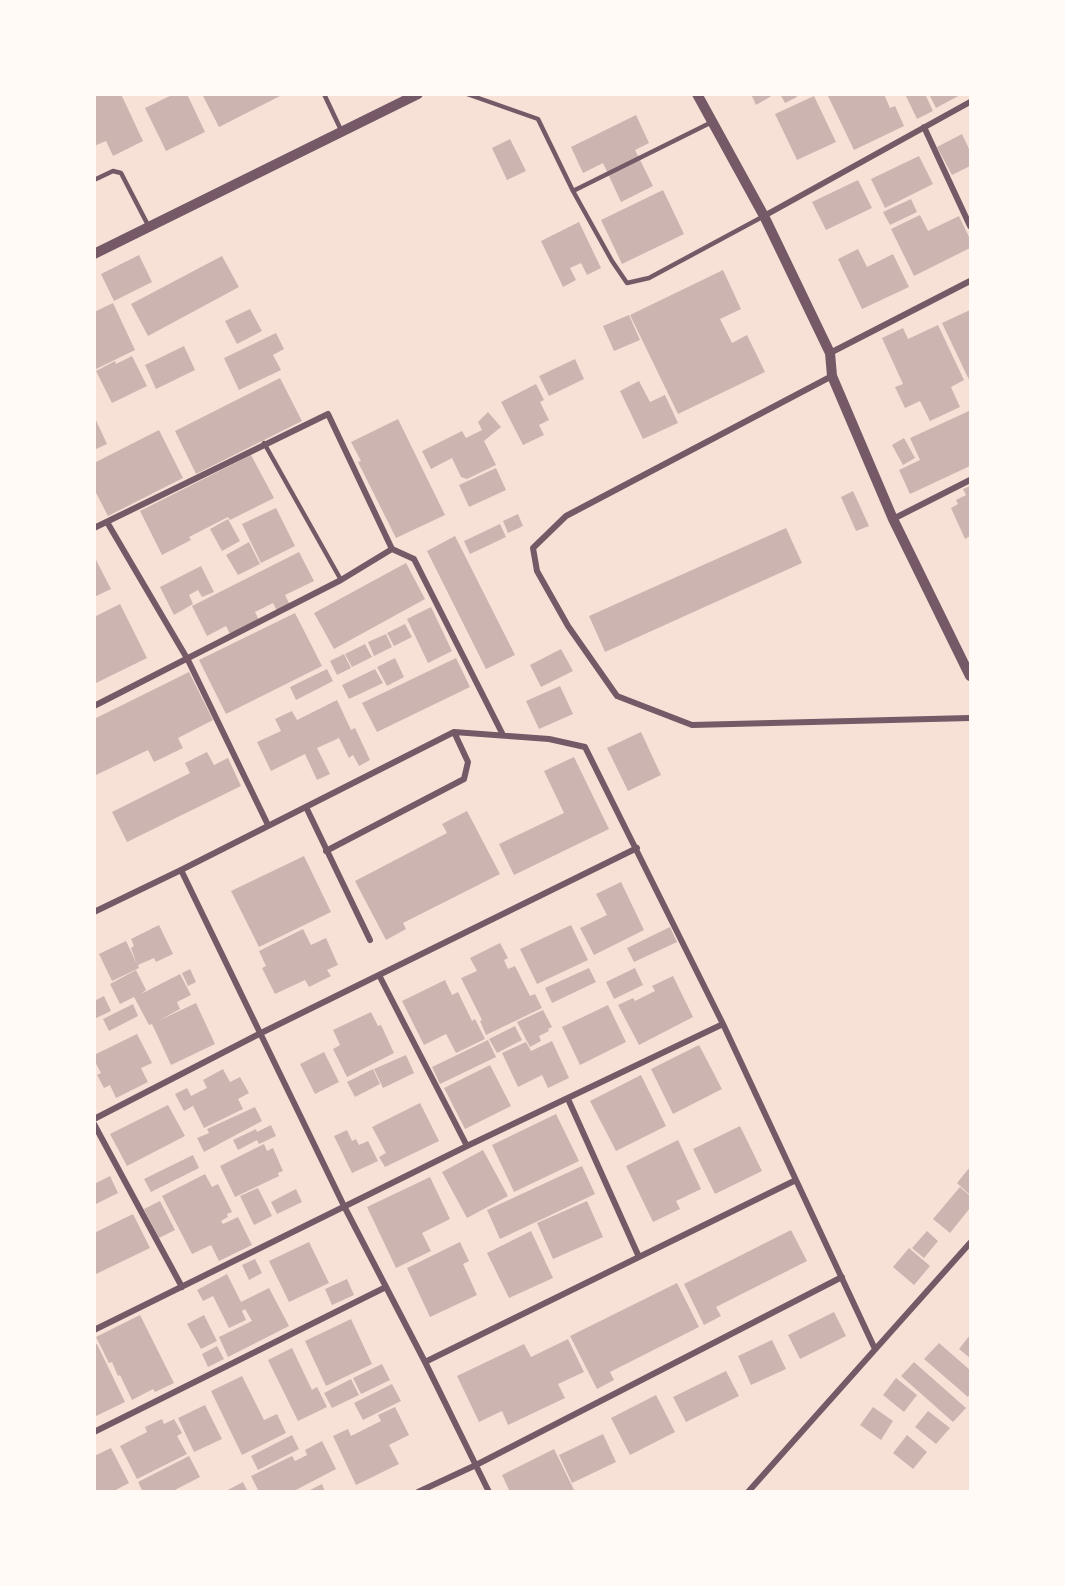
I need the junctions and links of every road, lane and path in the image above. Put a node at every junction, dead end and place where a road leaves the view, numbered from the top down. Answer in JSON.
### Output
{"nodes":[{"id":1,"x":324,"y":94,"type":"edge"},
{"id":2,"x":418,"y":94,"type":"edge"},
{"id":3,"x":467,"y":94,"type":"edge"},
{"id":4,"x":697,"y":94,"type":"edge"},
{"id":5,"x":970,"y":102,"type":"edge"},
{"id":6,"x":711,"y":123,"type":"junction"},
{"id":7,"x":924,"y":127,"type":"junction"},
{"id":8,"x":342,"y":132,"type":"junction"},
{"id":9,"x":94,"y":180,"type":"edge"},
{"id":10,"x":573,"y":191,"type":"junction"},
{"id":11,"x":764,"y":216,"type":"junction"},
{"id":12,"x":970,"y":226,"type":"edge"},
{"id":13,"x":149,"y":227,"type":"junction"},
{"id":14,"x":94,"y":254,"type":"edge"},
{"id":15,"x":970,"y":281,"type":"edge"},
{"id":16,"x":830,"y":353,"type":"junction"},
{"id":17,"x":832,"y":376,"type":"junction"},
{"id":18,"x":264,"y":443,"type":"junction"},
{"id":19,"x":970,"y":480,"type":"edge"},
{"id":20,"x":893,"y":519,"type":"junction"},
{"id":21,"x":107,"y":522,"type":"junction"},
{"id":22,"x":94,"y":528,"type":"edge"},
{"id":23,"x":392,"y":549,"type":"junction"},
{"id":24,"x":341,"y":580,"type":"junction"},
{"id":25,"x":188,"y":660,"type":"junction"},
{"id":26,"x":970,"y":676,"type":"edge"},
{"id":27,"x":94,"y":706,"type":"edge"},
{"id":28,"x":970,"y":718,"type":"edge"},
{"id":29,"x":454,"y":732,"type":"junction"},
{"id":30,"x":502,"y":735,"type":"junction"},
{"id":31,"x":306,"y":807,"type":"junction"},
{"id":32,"x":268,"y":825,"type":"junction"},
{"id":33,"x":637,"y":848,"type":"junction"},
{"id":34,"x":326,"y":851,"type":"junction"},
{"id":35,"x":181,"y":870,"type":"junction"},
{"id":36,"x":94,"y":912,"type":"edge"},
{"id":37,"x":369,"y":940,"type":"dead end"},
{"id":38,"x":378,"y":975,"type":"junction"},
{"id":39,"x":723,"y":1024,"type":"junction"},
{"id":40,"x":261,"y":1033,"type":"junction"},
{"id":41,"x":568,"y":1099,"type":"junction"},
{"id":42,"x":94,"y":1119,"type":"edge"},
{"id":43,"x":94,"y":1124,"type":"edge"},
{"id":44,"x":467,"y":1146,"type":"junction"},
{"id":45,"x":796,"y":1180,"type":"junction"},
{"id":46,"x":344,"y":1206,"type":"junction"},
{"id":47,"x":970,"y":1243,"type":"edge"},
{"id":48,"x":639,"y":1257,"type":"junction"},
{"id":49,"x":842,"y":1277,"type":"junction"},
{"id":50,"x":182,"y":1287,"type":"junction"},
{"id":51,"x":386,"y":1287,"type":"junction"},
{"id":52,"x":94,"y":1330,"type":"edge"},
{"id":53,"x":875,"y":1349,"type":"junction"},
{"id":54,"x":425,"y":1362,"type":"junction"},
{"id":55,"x":94,"y":1432,"type":"edge"},
{"id":56,"x":476,"y":1465,"type":"junction"},
{"id":57,"x":418,"y":1491,"type":"edge"},
{"id":58,"x":489,"y":1491,"type":"edge"},
{"id":59,"x":748,"y":1491,"type":"edge"}],
"edges":[{"from":1,"to":8,"type":"lane"},
{"from":2,"to":8,"type":"street"},
{"from":3,"to":10,"type":"lane"},
{"from":4,"to":6,"type":"street"},
{"from":5,"to":7,"type":"street"},
{"from":6,"to":10,"type":"lane"},
{"from":6,"to":11,"type":"street"},
{"from":7,"to":11,"type":"street"},
{"from":7,"to":12,"type":"street"},
{"from":8,"to":13,"type":"street"},
{"from":9,"to":13,"type":"lane"},
{"from":10,"to":11,"type":"lane"},
{"from":11,"to":16,"type":"street"},
{"from":13,"to":14,"type":"street"},
{"from":15,"to":16,"type":"street"},
{"from":16,"to":17,"type":"street"},
{"from":17,"to":20,"type":"street"},
{"from":17,"to":28,"type":"street"},
{"from":18,"to":21,"type":"street"},
{"from":18,"to":23,"type":"street"},
{"from":18,"to":24,"type":"lane"},
{"from":19,"to":20,"type":"street"},
{"from":20,"to":26,"type":"street"},
{"from":21,"to":22,"type":"street"},
{"from":21,"to":25,"type":"street"},
{"from":23,"to":24,"type":"street"},
{"from":23,"to":30,"type":"street"},
{"from":24,"to":25,"type":"street"},
{"from":25,"to":27,"type":"street"},
{"from":25,"to":32,"type":"street"},
{"from":29,"to":30,"type":"street"},
{"from":29,"to":31,"type":"street"},
{"from":29,"to":34,"type":"street"},
{"from":30,"to":33,"type":"street"},
{"from":31,"to":32,"type":"street"},
{"from":31,"to":34,"type":"street"},
{"from":32,"to":35,"type":"street"},
{"from":33,"to":38,"type":"street"},
{"from":33,"to":39,"type":"street"},
{"from":34,"to":37,"type":"street"},
{"from":35,"to":36,"type":"street"},
{"from":35,"to":40,"type":"street"},
{"from":38,"to":40,"type":"street"},
{"from":38,"to":44,"type":"street"},
{"from":39,"to":41,"type":"street"},
{"from":39,"to":45,"type":"street"},
{"from":40,"to":42,"type":"street"},
{"from":40,"to":46,"type":"street"},
{"from":41,"to":44,"type":"street"},
{"from":41,"to":48,"type":"street"},
{"from":43,"to":50,"type":"street"},
{"from":44,"to":46,"type":"street"},
{"from":45,"to":48,"type":"street"},
{"from":45,"to":49,"type":"street"},
{"from":46,"to":50,"type":"street"},
{"from":46,"to":51,"type":"street"},
{"from":47,"to":53,"type":"street"},
{"from":48,"to":54,"type":"street"},
{"from":49,"to":53,"type":"street"},
{"from":49,"to":56,"type":"street"},
{"from":50,"to":52,"type":"street"},
{"from":51,"to":54,"type":"street"},
{"from":51,"to":55,"type":"street"},
{"from":53,"to":59,"type":"street"},
{"from":54,"to":56,"type":"street"},
{"from":56,"to":57,"type":"street"},
{"from":56,"to":58,"type":"street"}]}
